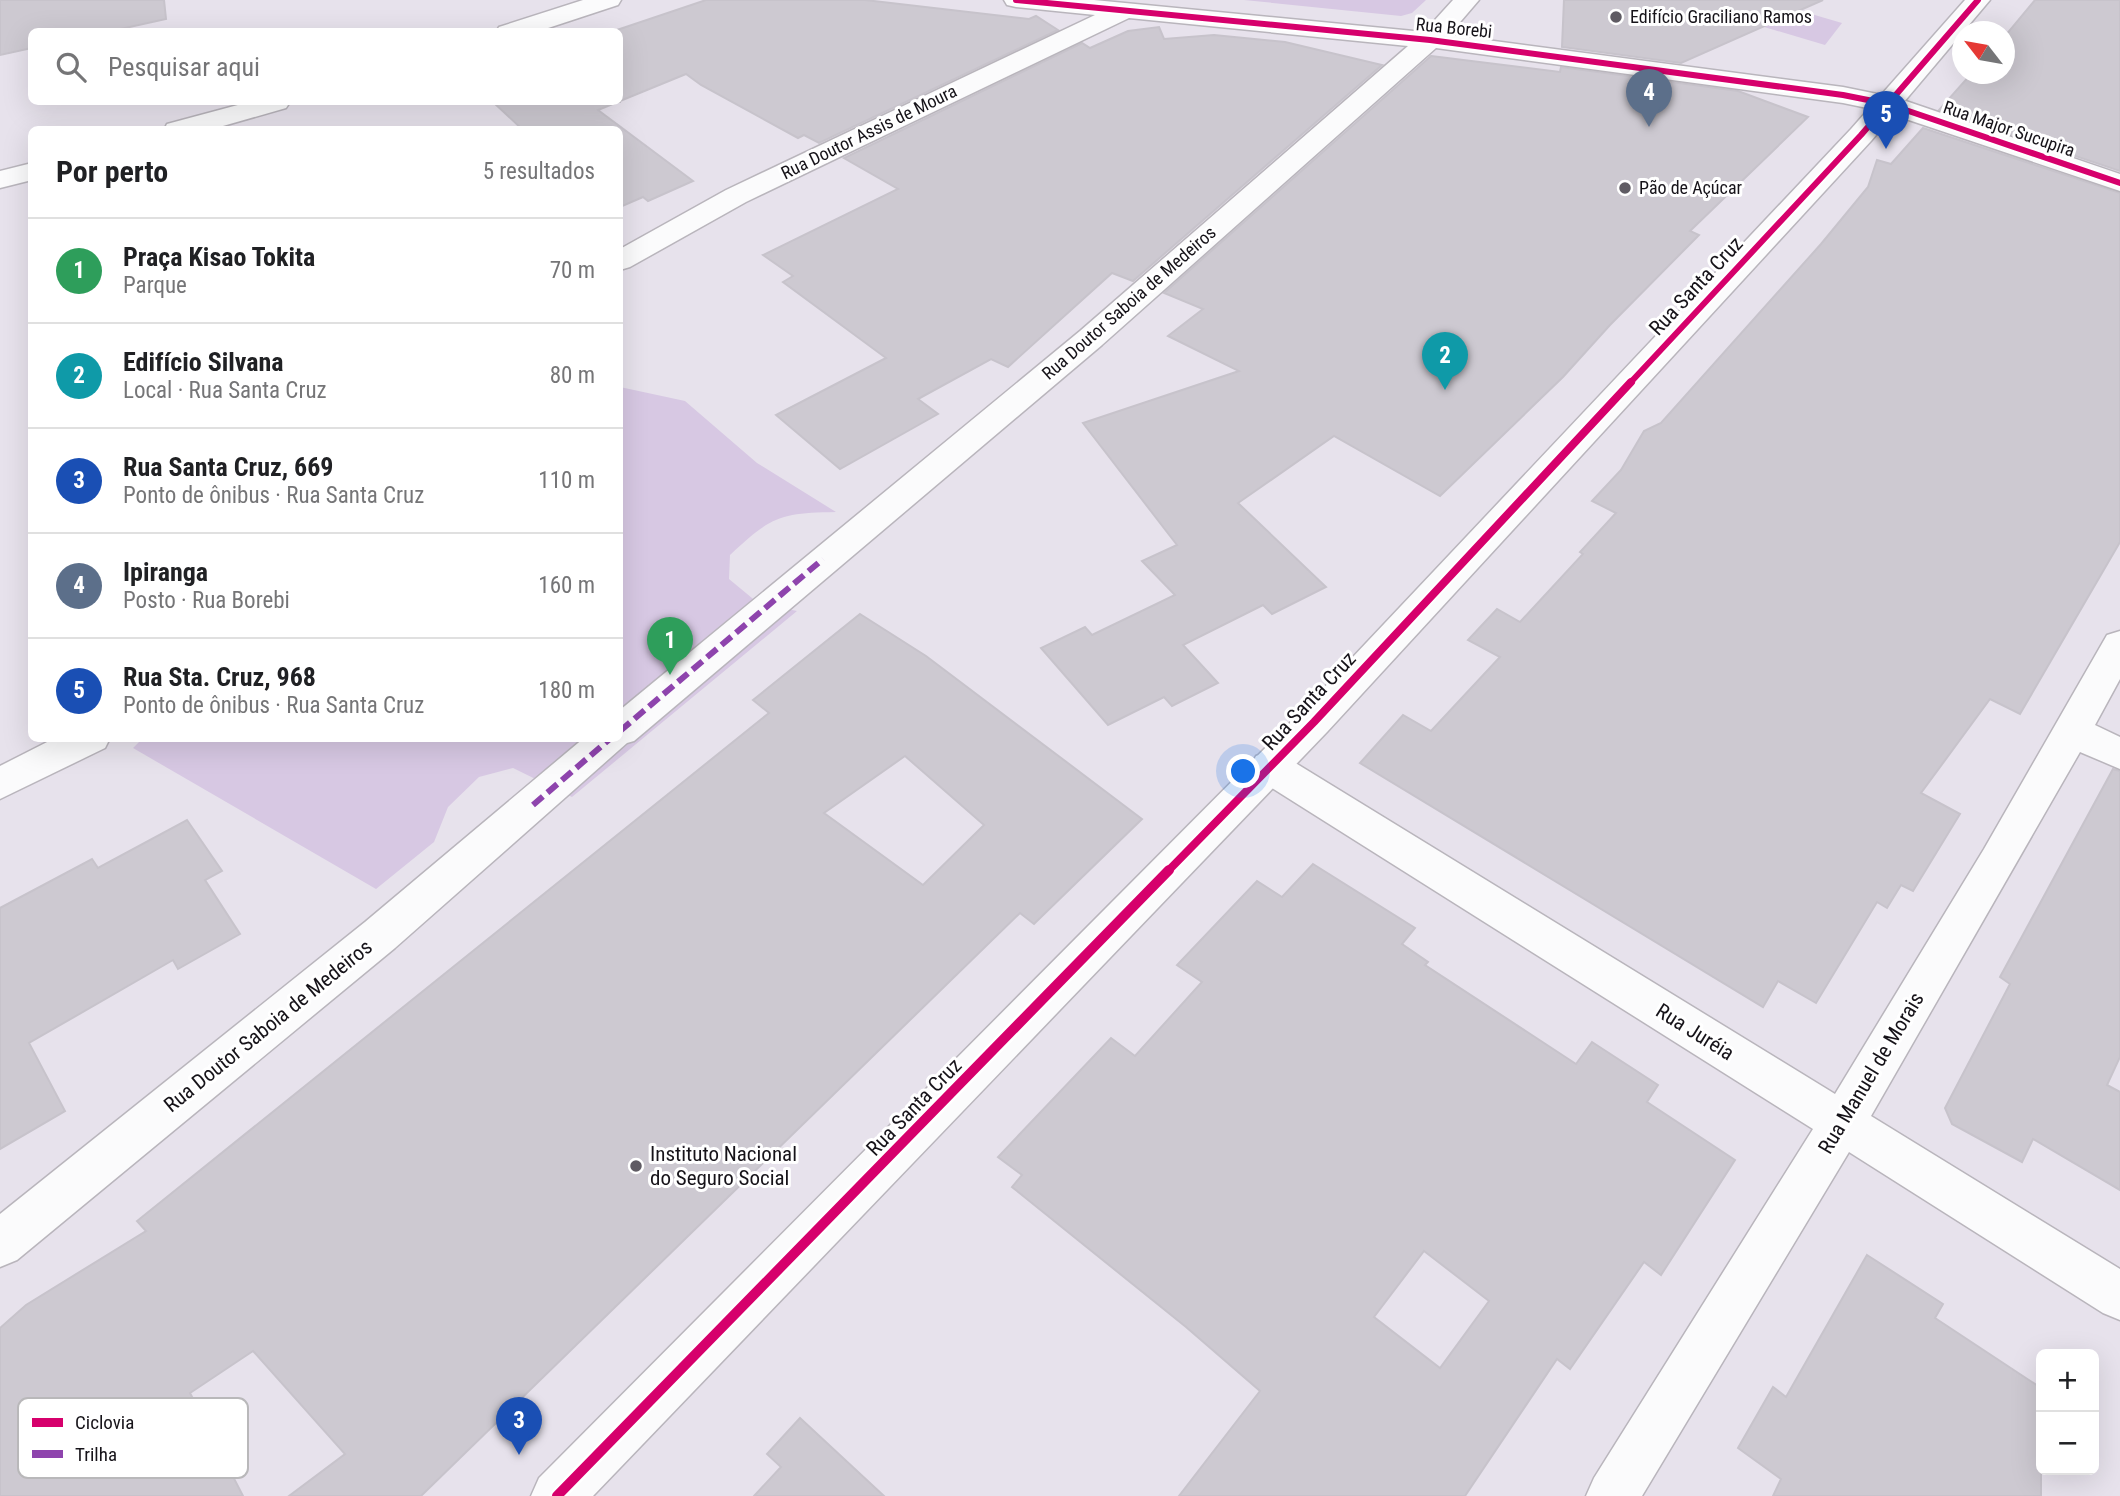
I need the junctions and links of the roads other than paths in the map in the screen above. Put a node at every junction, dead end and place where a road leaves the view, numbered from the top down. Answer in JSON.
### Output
{"nodes":[{"id":1,"x":609,"y":0,"type":"edge"},
{"id":2,"x":1016,"y":0,"type":"edge"},
{"id":3,"x":1157,"y":0,"type":"edge"},
{"id":4,"x":1467,"y":0,"type":"edge"},
{"id":5,"x":1978,"y":0,"type":"edge"},
{"id":6,"x":1124,"y":11,"type":"junction"},
{"id":7,"x":521,"y":28,"type":"edge"},
{"id":8,"x":1430,"y":40,"type":"junction"},
{"id":9,"x":1888,"y":104,"type":"junction"},
{"id":10,"x":265,"y":105,"type":"edge"},
{"id":11,"x":191,"y":126,"type":"edge"},
{"id":12,"x":28,"y":172,"type":"edge"},
{"id":13,"x":0,"y":180,"type":"edge"},
{"id":14,"x":2120,"y":183,"type":"edge"},
{"id":15,"x":623,"y":259,"type":"edge"},
{"id":16,"x":2120,"y":645,"type":"edge"},
{"id":17,"x":623,"y":728,"type":"edge"},
{"id":18,"x":2073,"y":730,"type":"junction"},
{"id":19,"x":83,"y":742,"type":"edge"},
{"id":20,"x":606,"y":742,"type":"edge"},
{"id":21,"x":2120,"y":754,"type":"edge"},
{"id":22,"x":1270,"y":767,"type":"junction"},
{"id":23,"x":0,"y":784,"type":"edge"},
{"id":24,"x":1841,"y":1124,"type":"junction"},
{"id":25,"x":0,"y":1244,"type":"edge"},
{"id":26,"x":2120,"y":1296,"type":"edge"},
{"id":27,"x":557,"y":1496,"type":"edge"},
{"id":28,"x":1612,"y":1496,"type":"edge"}],
"edges":[{"from":1,"to":7,"type":"street"},
{"from":2,"to":6,"type":"street","name":"Rua Borebi"},
{"from":3,"to":6,"type":"street","name":"Rua Doutor Assis de Moura"},
{"from":4,"to":8,"type":"street","name":"Rua Doutor Saboia de Medeiros"},
{"from":5,"to":9,"type":"street","name":"Rua Santa Cruz"},
{"from":6,"to":8,"type":"street","name":"Rua Borebi"},
{"from":6,"to":15,"type":"street","name":"Rua Doutor Assis de Moura"},
{"from":8,"to":9,"type":"street","name":"Rua Borebi"},
{"from":8,"to":17,"type":"street","name":"Rua Doutor Saboia de Medeiros"},
{"from":9,"to":14,"type":"street","name":"Rua Major Sucupira"},
{"from":9,"to":22,"type":"street","name":"Rua Santa Cruz"},
{"from":10,"to":11,"type":"street"},
{"from":12,"to":13,"type":"street"},
{"from":16,"to":18,"type":"street","name":"Rua Manuel de Morais"},
{"from":18,"to":21,"type":"street"},
{"from":18,"to":24,"type":"street","name":"Rua Manuel de Morais"},
{"from":19,"to":23,"type":"street"},
{"from":20,"to":25,"type":"street","name":"Rua Doutor Saboia de Medeiros"},
{"from":22,"to":24,"type":"street","name":"Rua Juréia"},
{"from":22,"to":27,"type":"street","name":"Rua Santa Cruz"},
{"from":24,"to":26,"type":"street","name":"Rua Juréia"},
{"from":24,"to":28,"type":"street","name":"Rua Manuel de Morais"}]}
